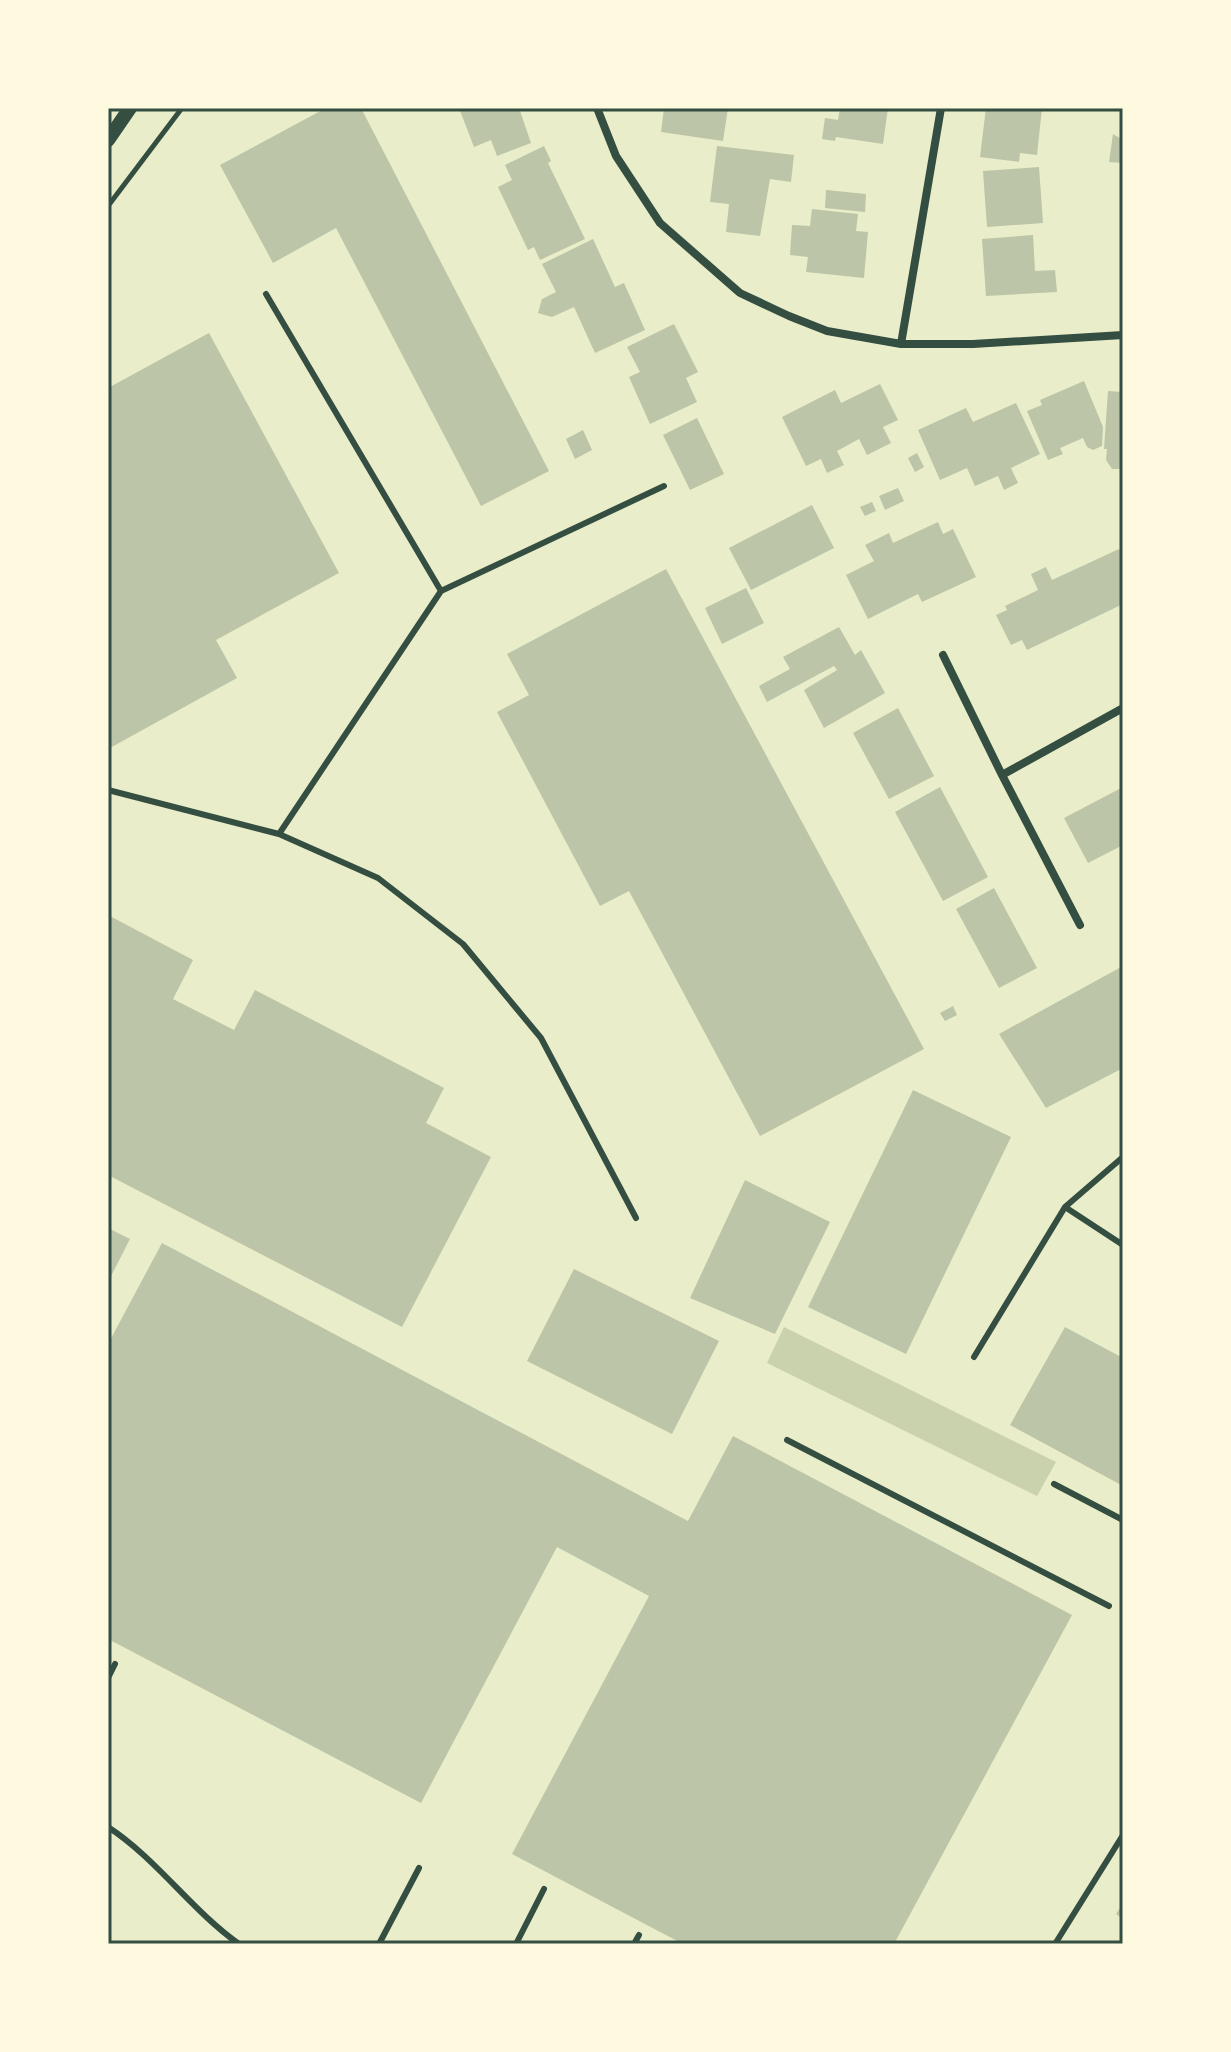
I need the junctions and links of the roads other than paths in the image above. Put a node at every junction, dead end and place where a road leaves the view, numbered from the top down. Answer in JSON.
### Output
{"nodes":[{"id":1,"x":130,"y":108,"type":"edge"},
{"id":2,"x":597,"y":108,"type":"edge"},
{"id":3,"x":941,"y":108,"type":"edge"},
{"id":4,"x":109,"y":136,"type":"edge"},
{"id":5,"x":266,"y":294,"type":"dead end"},
{"id":6,"x":1123,"y":335,"type":"edge"},
{"id":7,"x":901,"y":344,"type":"junction"},
{"id":8,"x":664,"y":486,"type":"dead end"},
{"id":9,"x":441,"y":591,"type":"junction"},
{"id":10,"x":943,"y":655,"type":"dead end"},
{"id":11,"x":1123,"y":708,"type":"edge"},
{"id":12,"x":1002,"y":775,"type":"junction"},
{"id":13,"x":108,"y":790,"type":"edge"},
{"id":14,"x":279,"y":834,"type":"junction"},
{"id":15,"x":1080,"y":925,"type":"dead end"},
{"id":16,"x":1123,"y":1157,"type":"edge"},
{"id":17,"x":1065,"y":1207,"type":"junction"},
{"id":18,"x":636,"y":1218,"type":"dead end"},
{"id":19,"x":1123,"y":1245,"type":"edge"},
{"id":20,"x":974,"y":1357,"type":"dead end"},
{"id":21,"x":787,"y":1440,"type":"dead end"},
{"id":22,"x":1054,"y":1484,"type":"dead end"},
{"id":23,"x":1123,"y":1520,"type":"edge"},
{"id":24,"x":1109,"y":1606,"type":"dead end"},
{"id":25,"x":115,"y":1664,"type":"dead end"},
{"id":26,"x":108,"y":1678,"type":"edge"},
{"id":27,"x":108,"y":1827,"type":"edge"},
{"id":28,"x":1123,"y":1835,"type":"edge"},
{"id":29,"x":419,"y":1868,"type":"dead end"},
{"id":30,"x":544,"y":1889,"type":"dead end"},
{"id":31,"x":639,"y":1935,"type":"dead end"},
{"id":32,"x":239,"y":1944,"type":"edge"},
{"id":33,"x":379,"y":1944,"type":"edge"},
{"id":34,"x":516,"y":1944,"type":"edge"},
{"id":35,"x":634,"y":1944,"type":"edge"},
{"id":36,"x":1055,"y":1944,"type":"edge"}],
"edges":[{"from":1,"to":4,"type":"street"},
{"from":2,"to":7,"type":"street"},
{"from":3,"to":7,"type":"street"},
{"from":5,"to":9,"type":"lane"},
{"from":6,"to":7,"type":"street"},
{"from":8,"to":9,"type":"lane"},
{"from":9,"to":14,"type":"lane"},
{"from":10,"to":12,"type":"street"},
{"from":11,"to":12,"type":"street"},
{"from":12,"to":15,"type":"street"},
{"from":13,"to":14,"type":"lane"},
{"from":14,"to":18,"type":"lane"},
{"from":16,"to":17,"type":"lane"},
{"from":17,"to":19,"type":"lane"},
{"from":17,"to":20,"type":"lane"},
{"from":21,"to":24,"type":"lane"},
{"from":22,"to":23,"type":"lane"},
{"from":25,"to":26,"type":"lane"},
{"from":27,"to":32,"type":"lane"},
{"from":28,"to":36,"type":"lane"},
{"from":29,"to":33,"type":"lane"},
{"from":30,"to":34,"type":"lane"},
{"from":31,"to":35,"type":"lane"}]}
